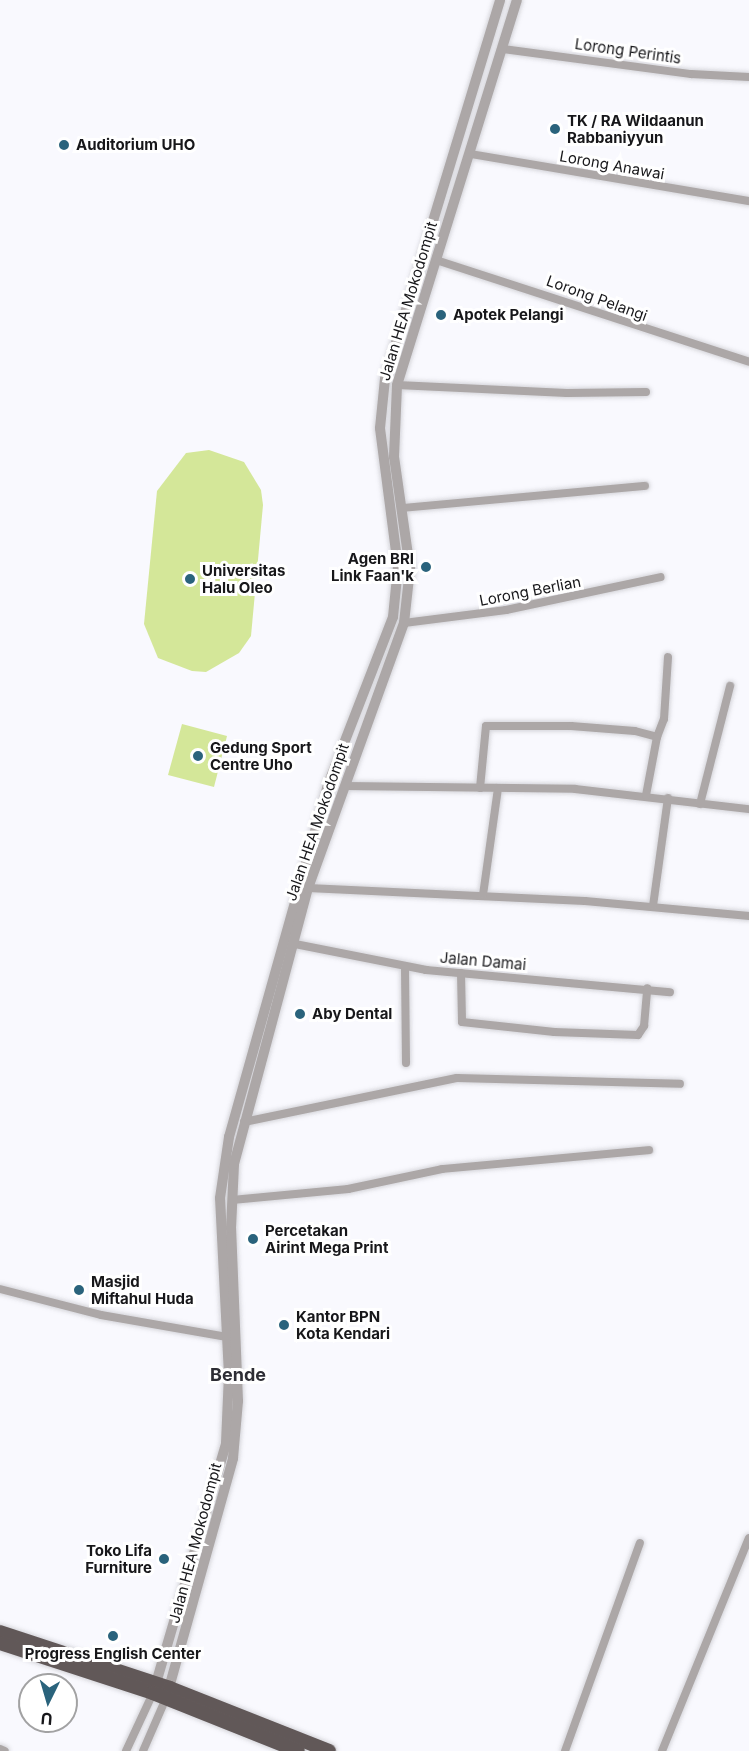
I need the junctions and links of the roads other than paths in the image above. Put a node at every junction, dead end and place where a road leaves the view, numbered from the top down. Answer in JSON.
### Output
{"nodes":[{"id":1,"x":500,"y":0,"type":"edge"},
{"id":2,"x":516,"y":0,"type":"edge"},
{"id":3,"x":503,"y":49,"type":"junction"},
{"id":4,"x":749,"y":77,"type":"edge"},
{"id":5,"x":477,"y":80,"type":"junction"},
{"id":6,"x":492,"y":84,"type":"junction"},
{"id":7,"x":471,"y":154,"type":"junction"},
{"id":8,"x":749,"y":201,"type":"edge"},
{"id":9,"x":435,"y":260,"type":"junction"},
{"id":10,"x":414,"y":280,"type":"junction"},
{"id":11,"x":427,"y":286,"type":"junction"},
{"id":12,"x":749,"y":362,"type":"edge"},
{"id":13,"x":397,"y":385,"type":"junction"},
{"id":14,"x":646,"y":392,"type":"dead end"},
{"id":15,"x":645,"y":486,"type":"dead end"},
{"id":16,"x":402,"y":508,"type":"junction"},
{"id":17,"x":388,"y":510,"type":"junction"},
{"id":18,"x":661,"y":577,"type":"dead end"},
{"id":19,"x":404,"y":623,"type":"junction"},
{"id":20,"x":668,"y":657,"type":"dead end"},
{"id":21,"x":729,"y":686,"type":"dead end"},
{"id":22,"x":657,"y":737,"type":"junction"},
{"id":23,"x":328,"y":785,"type":"junction"},
{"id":24,"x":345,"y":786,"type":"junction"},
{"id":25,"x":480,"y":788,"type":"junction"},
{"id":26,"x":498,"y":788,"type":"junction"},
{"id":27,"x":646,"y":795,"type":"junction"},
{"id":28,"x":668,"y":798,"type":"junction"},
{"id":29,"x":700,"y":804,"type":"junction"},
{"id":30,"x":749,"y":809,"type":"edge"},
{"id":31,"x":308,"y":888,"type":"junction"},
{"id":32,"x":483,"y":895,"type":"junction"},
{"id":33,"x":653,"y":906,"type":"junction"},
{"id":34,"x":749,"y":916,"type":"edge"},
{"id":35,"x":295,"y":944,"type":"junction"},
{"id":36,"x":405,"y":967,"type":"junction"},
{"id":37,"x":461,"y":973,"type":"junction"},
{"id":38,"x":646,"y":988,"type":"junction"},
{"id":39,"x":670,"y":992,"type":"dead end"},
{"id":40,"x":406,"y":1063,"type":"dead end"},
{"id":41,"x":254,"y":1067,"type":"junction"},
{"id":42,"x":680,"y":1084,"type":"dead end"},
{"id":43,"x":244,"y":1122,"type":"junction"},
{"id":44,"x":649,"y":1150,"type":"dead end"},
{"id":45,"x":232,"y":1200,"type":"junction"},
{"id":46,"x":0,"y":1289,"type":"edge"},
{"id":47,"x":227,"y":1337,"type":"junction"},
{"id":48,"x":222,"y":1480,"type":"junction"},
{"id":49,"x":749,"y":1538,"type":"edge"},
{"id":50,"x":640,"y":1543,"type":"dead end"},
{"id":51,"x":0,"y":1642,"type":"edge"},
{"id":52,"x":162,"y":1690,"type":"junction"},
{"id":53,"x":0,"y":1749,"type":"edge"},
{"id":54,"x":5,"y":1751,"type":"edge"},
{"id":55,"x":126,"y":1751,"type":"edge"},
{"id":56,"x":143,"y":1751,"type":"edge"},
{"id":57,"x":298,"y":1751,"type":"edge"},
{"id":58,"x":329,"y":1751,"type":"edge"},
{"id":59,"x":565,"y":1751,"type":"edge"},
{"id":60,"x":662,"y":1751,"type":"edge"}],
"edges":[{"from":1,"to":5,"type":"street","name":"Jalan HEA Mokodompit"},
{"from":2,"to":3,"type":"street","name":"Jalan HEA Mokodompit"},
{"from":3,"to":4,"type":"street","name":"Lorong Perintis"},
{"from":3,"to":6,"type":"street","name":"Jalan HEA Mokodompit"},
{"from":5,"to":6,"type":"street"},
{"from":5,"to":10,"type":"street","name":"Jalan HEA Mokodompit"},
{"from":6,"to":7,"type":"street","name":"Jalan HEA Mokodompit"},
{"from":7,"to":8,"type":"street","name":"Lorong Anawai"},
{"from":7,"to":9,"type":"street","name":"Jalan HEA Mokodompit"},
{"from":9,"to":11,"type":"street","name":"Jalan HEA Mokodompit"},
{"from":9,"to":12,"type":"street","name":"Lorong Pelangi"},
{"from":10,"to":11,"type":"street"},
{"from":10,"to":17,"type":"street","name":"Jalan HEA Mokodompit"},
{"from":11,"to":13,"type":"street","name":"Jalan HEA Mokodompit"},
{"from":13,"to":14,"type":"street"},
{"from":13,"to":16,"type":"street","name":"Jalan HEA Mokodompit"},
{"from":15,"to":16,"type":"street"},
{"from":16,"to":17,"type":"street"},
{"from":16,"to":19,"type":"street","name":"Jalan HEA Mokodompit"},
{"from":17,"to":23,"type":"street","name":"Jalan HEA Mokodompit"},
{"from":18,"to":19,"type":"street","name":"Lorong Berlian"},
{"from":19,"to":24,"type":"street","name":"Jalan HEA Mokodompit"},
{"from":20,"to":22,"type":"street"},
{"from":21,"to":29,"type":"street"},
{"from":22,"to":25,"type":"street"},
{"from":22,"to":27,"type":"street"},
{"from":23,"to":24,"type":"street"},
{"from":23,"to":41,"type":"street","name":"Jalan HEA Mokodompit"},
{"from":24,"to":25,"type":"street"},
{"from":24,"to":31,"type":"street","name":"Jalan HEA Mokodompit"},
{"from":25,"to":26,"type":"street"},
{"from":26,"to":27,"type":"street"},
{"from":26,"to":32,"type":"street"},
{"from":27,"to":28,"type":"street"},
{"from":28,"to":29,"type":"street"},
{"from":28,"to":33,"type":"street"},
{"from":29,"to":30,"type":"street"},
{"from":31,"to":32,"type":"street"},
{"from":31,"to":35,"type":"street","name":"Jalan HEA Mokodompit"},
{"from":32,"to":33,"type":"street"},
{"from":33,"to":34,"type":"street"},
{"from":35,"to":36,"type":"street","name":"Jalan Damai"},
{"from":35,"to":41,"type":"street","name":"Jalan HEA Mokodompit"},
{"from":36,"to":37,"type":"street","name":"Jalan Damai"},
{"from":36,"to":40,"type":"street"},
{"from":37,"to":38,"type":"street","name":"Jalan Damai"},
{"from":37,"to":38,"type":"street"},
{"from":38,"to":39,"type":"street","name":"Jalan Damai"},
{"from":41,"to":43,"type":"street","name":"Jalan HEA Mokodompit"},
{"from":41,"to":47,"type":"street","name":"Jalan HEA Mokodompit"},
{"from":42,"to":43,"type":"street"},
{"from":43,"to":45,"type":"street","name":"Jalan HEA Mokodompit"},
{"from":44,"to":45,"type":"street"},
{"from":45,"to":48,"type":"street","name":"Jalan HEA Mokodompit"},
{"from":46,"to":47,"type":"street"},
{"from":47,"to":48,"type":"street","name":"Jalan HEA Mokodompit"},
{"from":48,"to":52,"type":"street","name":"Jalan HEA Mokodompit"},
{"from":49,"to":60,"type":"street"},
{"from":50,"to":59,"type":"street"},
{"from":51,"to":52,"type":"highway"},
{"from":52,"to":55,"type":"street"},
{"from":52,"to":56,"type":"street"},
{"from":52,"to":57,"type":"highway"},
{"from":52,"to":58,"type":"highway"},
{"from":53,"to":54,"type":"street"}]}
